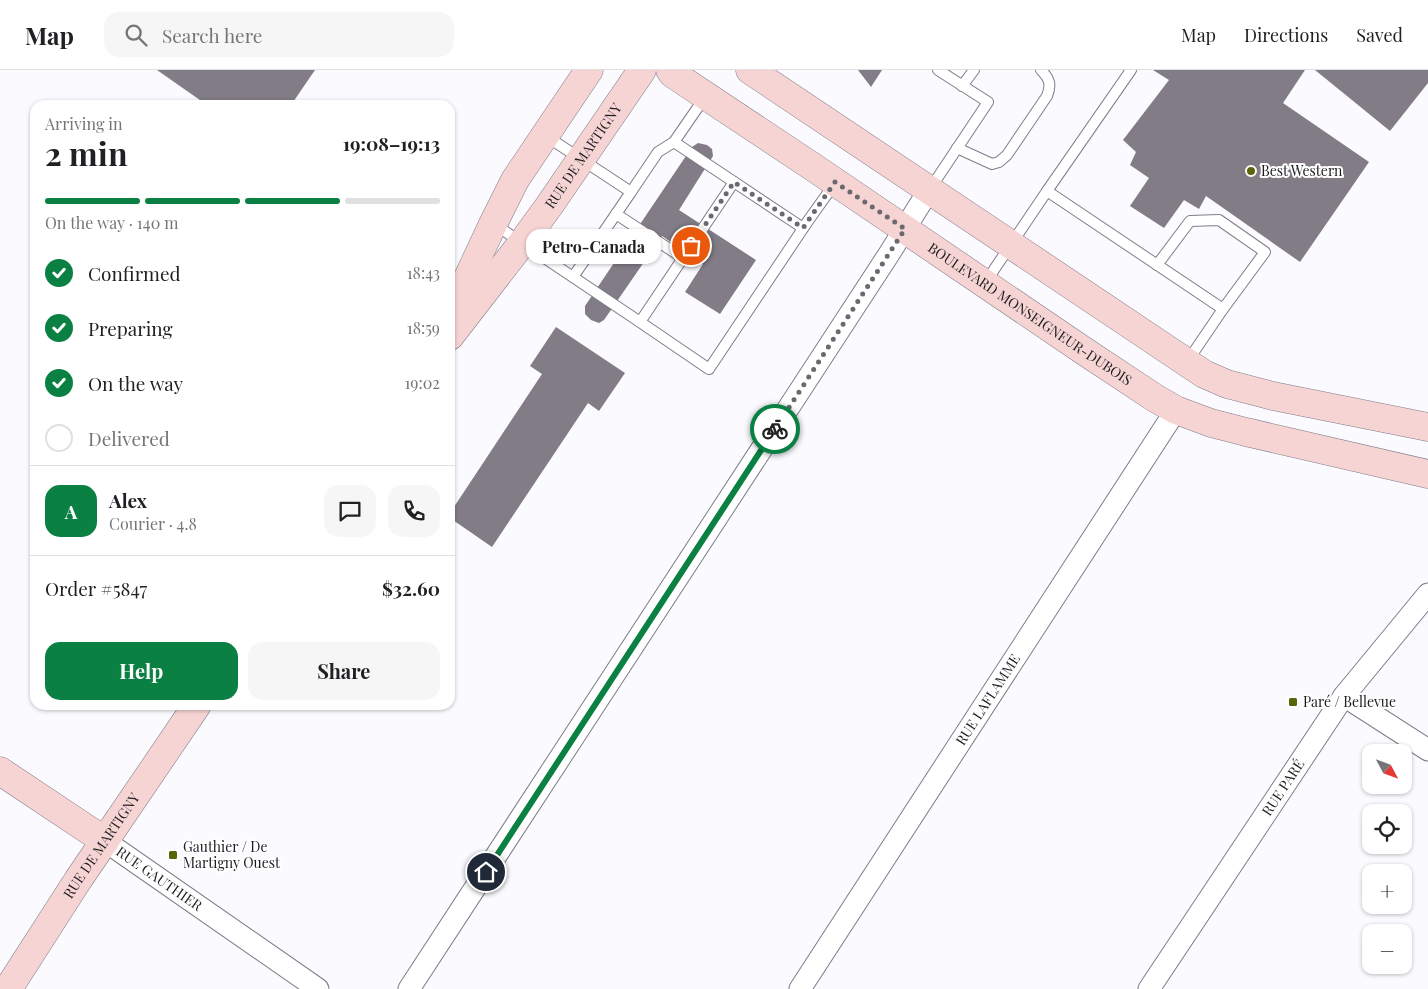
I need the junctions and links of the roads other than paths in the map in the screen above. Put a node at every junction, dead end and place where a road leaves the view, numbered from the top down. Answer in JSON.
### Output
{"nodes":[{"id":1,"x":589,"y":70,"type":"edge"},
{"id":2,"x":642,"y":70,"type":"edge"},
{"id":3,"x":670,"y":70,"type":"edge"},
{"id":4,"x":750,"y":70,"type":"edge"},
{"id":5,"x":938,"y":70,"type":"edge"},
{"id":6,"x":974,"y":70,"type":"edge"},
{"id":7,"x":1041,"y":70,"type":"edge"},
{"id":8,"x":1131,"y":70,"type":"edge"},
{"id":9,"x":962,"y":86,"type":"junction"},
{"id":10,"x":706,"y":96,"type":"junction"},
{"id":11,"x":545,"y":136,"type":"junction"},
{"id":12,"x":674,"y":142,"type":"junction"},
{"id":13,"x":957,"y":148,"type":"junction"},
{"id":14,"x":581,"y":159,"type":"junction"},
{"id":15,"x":734,"y":182,"type":"junction"},
{"id":16,"x":835,"y":182,"type":"junction"},
{"id":17,"x":929,"y":190,"type":"junction"},
{"id":18,"x":1046,"y":191,"type":"junction"},
{"id":19,"x":631,"y":192,"type":"junction"},
{"id":20,"x":616,"y":214,"type":"junction"},
{"id":21,"x":493,"y":224,"type":"junction"},
{"id":22,"x":806,"y":224,"type":"junction"},
{"id":23,"x":905,"y":229,"type":"junction"},
{"id":24,"x":522,"y":243,"type":"junction"},
{"id":25,"x":1010,"y":245,"type":"junction"},
{"id":26,"x":683,"y":258,"type":"junction"},
{"id":27,"x":1156,"y":265,"type":"junction"},
{"id":28,"x":573,"y":277,"type":"junction"},
{"id":29,"x":985,"y":283,"type":"junction"},
{"id":30,"x":455,"y":305,"type":"edge"},
{"id":31,"x":1223,"y":309,"type":"junction"},
{"id":32,"x":640,"y":322,"type":"junction"},
{"id":33,"x":455,"y":330,"type":"edge"},
{"id":34,"x":1186,"y":363,"type":"junction"},
{"id":35,"x":1176,"y":410,"type":"junction"},
{"id":36,"x":1428,"y":427,"type":"edge"},
{"id":37,"x":1428,"y":474,"type":"edge"},
{"id":38,"x":1428,"y":594,"type":"edge"},
{"id":39,"x":1344,"y":696,"type":"junction"},
{"id":40,"x":195,"y":710,"type":"edge"},
{"id":41,"x":1428,"y":750,"type":"edge"},
{"id":42,"x":0,"y":771,"type":"edge"},
{"id":43,"x":105,"y":841,"type":"junction"},
{"id":44,"x":8,"y":989,"type":"edge"},
{"id":45,"x":318,"y":989,"type":"edge"},
{"id":46,"x":410,"y":989,"type":"edge"},
{"id":47,"x":800,"y":989,"type":"edge"},
{"id":48,"x":1149,"y":989,"type":"edge"}],
"edges":[{"from":1,"to":11,"type":"street"},
{"from":2,"to":14,"type":"street","name":"RUE DE MARTIGNY"},
{"from":3,"to":10,"type":"street","name":"BOULEVARD MONSEIGNEUR-DUBOIS"},
{"from":4,"to":17,"type":"street"},
{"from":5,"to":9,"type":"lane"},
{"from":6,"to":9,"type":"lane"},
{"from":7,"to":13,"type":"lane"},
{"from":8,"to":18,"type":"lane"},
{"from":9,"to":13,"type":"lane"},
{"from":10,"to":12,"type":"lane"},
{"from":10,"to":16,"type":"street","name":"BOULEVARD MONSEIGNEUR-DUBOIS"},
{"from":11,"to":14,"type":"lane"},
{"from":11,"to":21,"type":"street"},
{"from":12,"to":15,"type":"lane"},
{"from":12,"to":19,"type":"lane"},
{"from":13,"to":17,"type":"lane"},
{"from":14,"to":19,"type":"lane"},
{"from":14,"to":24,"type":"street","name":"RUE DE MARTIGNY"},
{"from":15,"to":22,"type":"lane"},
{"from":15,"to":26,"type":"lane"},
{"from":16,"to":22,"type":"lane"},
{"from":16,"to":23,"type":"street","name":"BOULEVARD MONSEIGNEUR-DUBOIS"},
{"from":17,"to":23,"type":"street"},
{"from":17,"to":25,"type":"street"},
{"from":18,"to":25,"type":"lane"},
{"from":18,"to":27,"type":"lane"},
{"from":19,"to":20,"type":"lane"},
{"from":20,"to":26,"type":"lane"},
{"from":20,"to":28,"type":"lane"},
{"from":21,"to":24,"type":"lane"},
{"from":21,"to":30,"type":"street"},
{"from":22,"to":32,"type":"lane"},
{"from":23,"to":29,"type":"street","name":"BOULEVARD MONSEIGNEUR-DUBOIS"},
{"from":23,"to":46,"type":"street"},
{"from":24,"to":28,"type":"lane"},
{"from":24,"to":33,"type":"street","name":"RUE DE MARTIGNY"},
{"from":25,"to":29,"type":"lane"},
{"from":25,"to":34,"type":"street"},
{"from":26,"to":32,"type":"lane"},
{"from":27,"to":31,"type":"lane"},
{"from":27,"to":31,"type":"lane"},
{"from":28,"to":32,"type":"lane"},
{"from":29,"to":35,"type":"street","name":"BOULEVARD MONSEIGNEUR-DUBOIS"},
{"from":31,"to":34,"type":"lane"},
{"from":34,"to":36,"type":"street"},
{"from":35,"to":37,"type":"street","name":"BOULEVARD MONSEIGNEUR-DUBOIS"},
{"from":35,"to":47,"type":"street","name":"RUE LAFLAMME"},
{"from":38,"to":39,"type":"street","name":"RUE PARÉ"},
{"from":39,"to":41,"type":"street"},
{"from":39,"to":48,"type":"street","name":"RUE PARÉ"},
{"from":40,"to":43,"type":"street","name":"RUE DE MARTIGNY"},
{"from":42,"to":43,"type":"street","name":"RUE GAUTHIER"},
{"from":43,"to":44,"type":"street","name":"RUE DE MARTIGNY"},
{"from":43,"to":45,"type":"street","name":"RUE GAUTHIER"}]}
